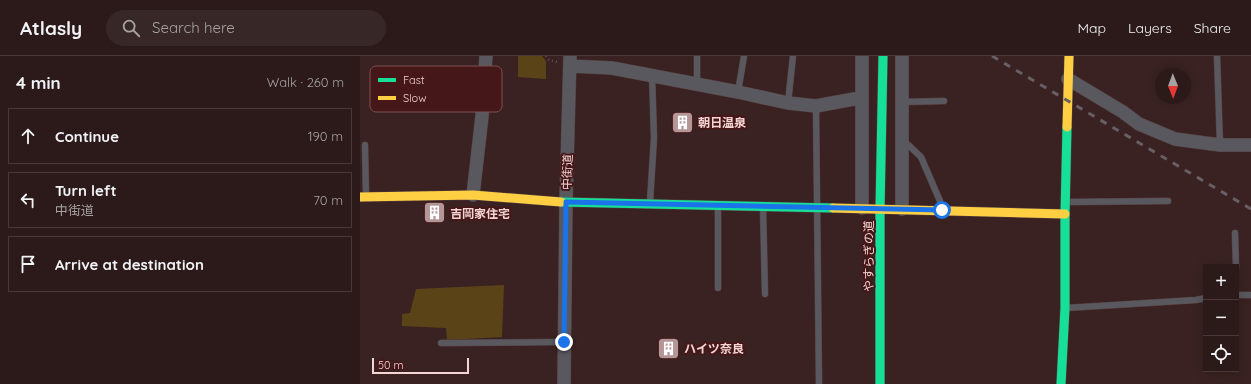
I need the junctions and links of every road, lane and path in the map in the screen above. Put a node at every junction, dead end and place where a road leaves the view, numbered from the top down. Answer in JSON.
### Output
{"nodes":[{"id":1,"x":486,"y":56,"type":"edge"},
{"id":2,"x":697,"y":56,"type":"edge"},
{"id":3,"x":744,"y":56,"type":"edge"},
{"id":4,"x":793,"y":56,"type":"edge"},
{"id":5,"x":862,"y":56,"type":"edge"},
{"id":6,"x":883,"y":56,"type":"edge"},
{"id":7,"x":902,"y":56,"type":"edge"},
{"id":8,"x":1069,"y":56,"type":"edge"},
{"id":9,"x":1217,"y":56,"type":"edge"},
{"id":10,"x":570,"y":61,"type":"edge"},
{"id":11,"x":485,"y":66,"type":"edge"},
{"id":12,"x":652,"y":75,"type":"junction"},
{"id":13,"x":1068,"y":79,"type":"junction"},
{"id":14,"x":697,"y":84,"type":"junction"},
{"id":15,"x":738,"y":92,"type":"junction"},
{"id":16,"x":862,"y":99,"type":"junction"},
{"id":17,"x":944,"y":101,"type":"dead end"},
{"id":18,"x":902,"y":102,"type":"junction"},
{"id":19,"x":788,"y":103,"type":"junction"},
{"id":20,"x":816,"y":106,"type":"junction"},
{"id":21,"x":482,"y":112,"type":"edge"},
{"id":22,"x":902,"y":139,"type":"junction"},
{"id":23,"x":365,"y":145,"type":"dead end"},
{"id":24,"x":1220,"y":145,"type":"junction"},
{"id":25,"x":1251,"y":145,"type":"edge"},
{"id":26,"x":473,"y":195,"type":"junction"},
{"id":27,"x":363,"y":197,"type":"edge"},
{"id":28,"x":1168,"y":201,"type":"dead end"},
{"id":29,"x":566,"y":202,"type":"junction"},
{"id":30,"x":1065,"y":202,"type":"junction"},
{"id":31,"x":650,"y":204,"type":"junction"},
{"id":32,"x":718,"y":205,"type":"junction"},
{"id":33,"x":763,"y":206,"type":"junction"},
{"id":34,"x":818,"y":208,"type":"junction"},
{"id":35,"x":862,"y":208,"type":"junction"},
{"id":36,"x":880,"y":209,"type":"junction"},
{"id":37,"x":902,"y":209,"type":"junction"},
{"id":38,"x":942,"y":210,"type":"junction"},
{"id":39,"x":1065,"y":214,"type":"junction"},
{"id":40,"x":1235,"y":233,"type":"dead end"},
{"id":41,"x":1236,"y":264,"type":"edge"},
{"id":42,"x":718,"y":288,"type":"dead end"},
{"id":43,"x":765,"y":294,"type":"dead end"},
{"id":44,"x":1239,"y":295,"type":"edge"},
{"id":45,"x":1251,"y":295,"type":"edge"},
{"id":46,"x":1203,"y":299,"type":"edge"},
{"id":47,"x":1064,"y":308,"type":"junction"},
{"id":48,"x":564,"y":342,"type":"junction"},
{"id":49,"x":441,"y":343,"type":"dead end"},
{"id":50,"x":564,"y":384,"type":"edge"},
{"id":51,"x":819,"y":384,"type":"edge"},
{"id":52,"x":880,"y":384,"type":"edge"},
{"id":53,"x":1061,"y":384,"type":"edge"}],
"edges":[{"from":1,"to":11,"type":"street"},
{"from":2,"to":14,"type":"lane"},
{"from":3,"to":15,"type":"lane"},
{"from":4,"to":19,"type":"lane"},
{"from":5,"to":16,"type":"street"},
{"from":6,"to":36,"type":"street","name":"やすらぎの道"},
{"from":7,"to":18,"type":"street"},
{"from":8,"to":13,"type":"street"},
{"from":9,"to":24,"type":"lane"},
{"from":10,"to":12,"type":"street"},
{"from":10,"to":29,"type":"street","name":"中街道"},
{"from":12,"to":14,"type":"street"},
{"from":12,"to":31,"type":"lane"},
{"from":13,"to":24,"type":"street"},
{"from":13,"to":30,"type":"street"},
{"from":14,"to":15,"type":"street"},
{"from":15,"to":19,"type":"street"},
{"from":16,"to":20,"type":"street"},
{"from":16,"to":35,"type":"street"},
{"from":17,"to":18,"type":"lane"},
{"from":18,"to":22,"type":"street"},
{"from":19,"to":20,"type":"street"},
{"from":20,"to":34,"type":"lane"},
{"from":21,"to":26,"type":"street"},
{"from":22,"to":37,"type":"street"},
{"from":22,"to":38,"type":"lane"},
{"from":23,"to":27,"type":"lane"},
{"from":24,"to":25,"type":"street"},
{"from":26,"to":27,"type":"street"},
{"from":26,"to":29,"type":"street"},
{"from":28,"to":30,"type":"lane"},
{"from":29,"to":31,"type":"street"},
{"from":29,"to":48,"type":"street","name":"中街道"},
{"from":30,"to":39,"type":"street"},
{"from":31,"to":32,"type":"street"},
{"from":32,"to":33,"type":"street"},
{"from":32,"to":42,"type":"lane"},
{"from":33,"to":34,"type":"street"},
{"from":33,"to":43,"type":"lane"},
{"from":34,"to":35,"type":"street"},
{"from":34,"to":51,"type":"lane"},
{"from":35,"to":36,"type":"street"},
{"from":36,"to":37,"type":"street"},
{"from":36,"to":52,"type":"street","name":"やすらぎの道"},
{"from":37,"to":38,"type":"street"},
{"from":38,"to":39,"type":"street"},
{"from":39,"to":47,"type":"street"},
{"from":40,"to":41,"type":"lane"},
{"from":44,"to":45,"type":"lane"},
{"from":46,"to":47,"type":"lane"},
{"from":47,"to":53,"type":"street"},
{"from":48,"to":49,"type":"lane"},
{"from":48,"to":50,"type":"street","name":"中街道"}]}
